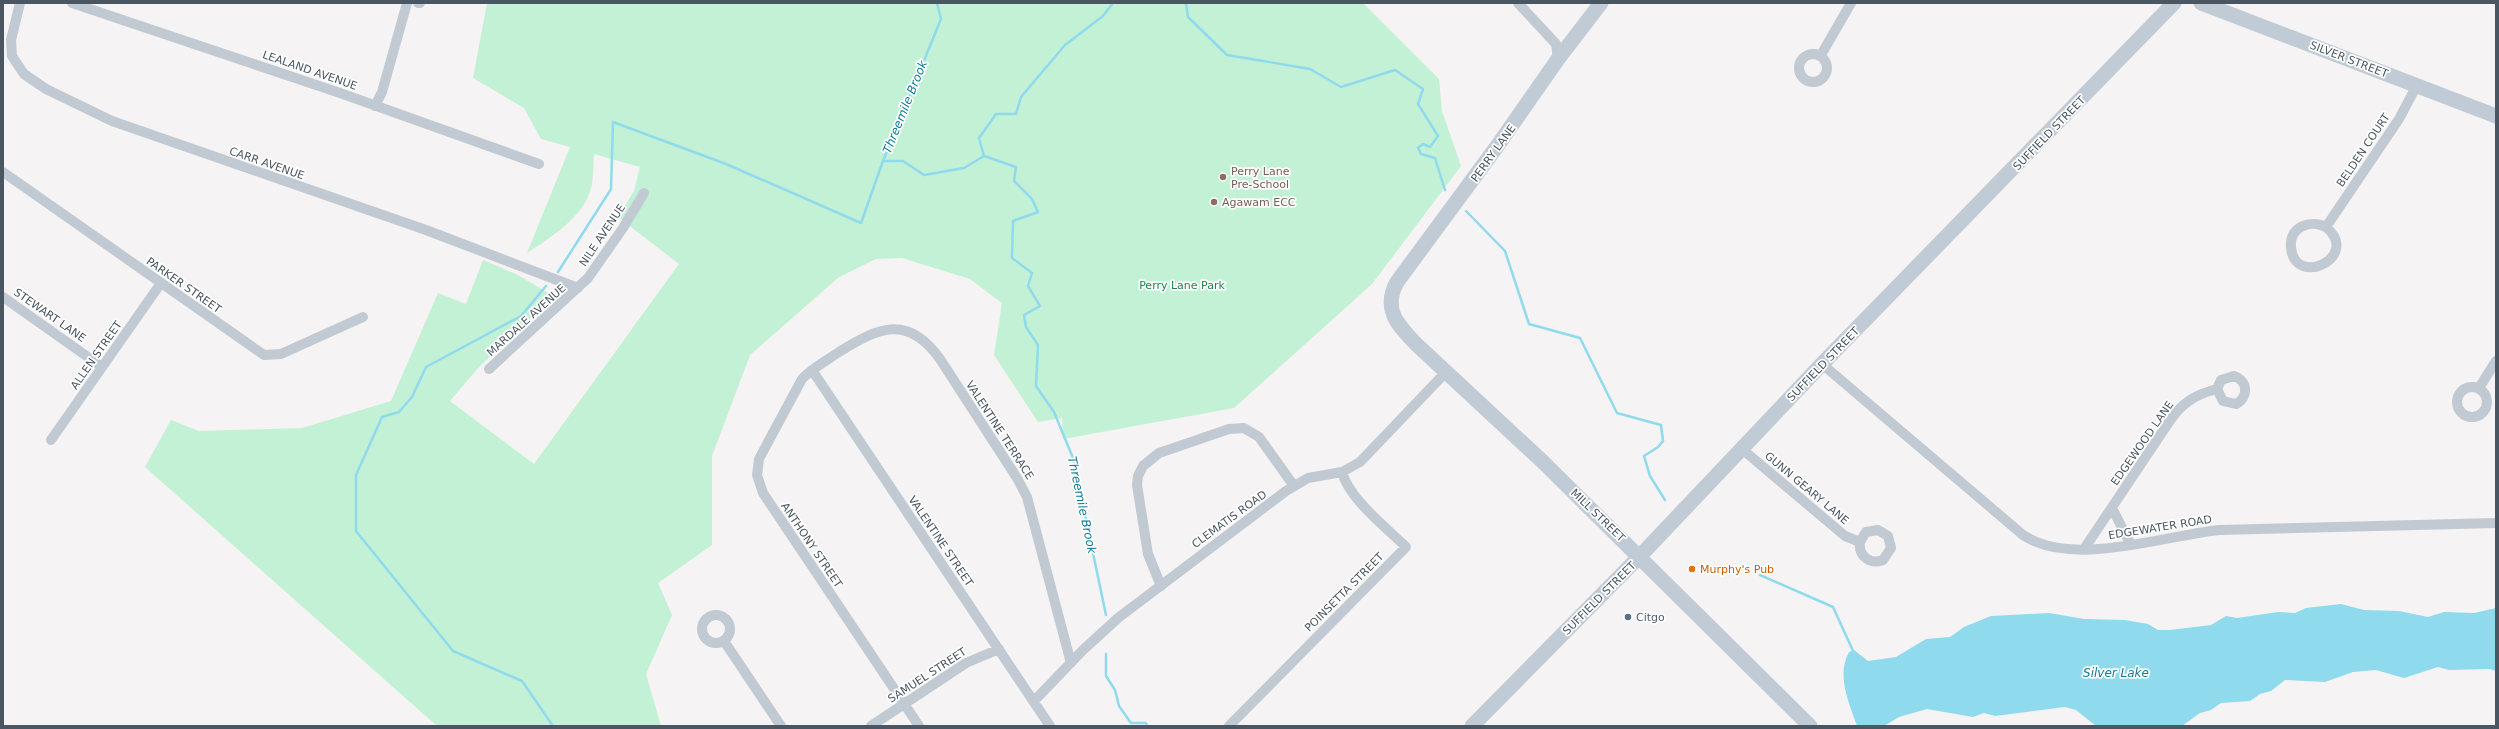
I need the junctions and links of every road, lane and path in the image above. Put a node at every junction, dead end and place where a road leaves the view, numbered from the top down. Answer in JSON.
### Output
{"nodes":[{"id":1,"x":20,"y":3,"type":"edge"},
{"id":2,"x":72,"y":3,"type":"edge"},
{"id":3,"x":407,"y":3,"type":"edge"},
{"id":4,"x":1518,"y":3,"type":"edge"},
{"id":5,"x":1601,"y":3,"type":"edge"},
{"id":6,"x":1851,"y":3,"type":"edge"},
{"id":7,"x":2174,"y":3,"type":"edge"},
{"id":8,"x":2201,"y":3,"type":"edge"},
{"id":9,"x":1821,"y":56,"type":"dead end"},
{"id":10,"x":1558,"y":59,"type":"junction"},
{"id":11,"x":2417,"y":85,"type":"junction"},
{"id":12,"x":376,"y":106,"type":"junction"},
{"id":13,"x":2496,"y":116,"type":"edge"},
{"id":14,"x":539,"y":164,"type":"dead end"},
{"id":15,"x":3,"y":172,"type":"edge"},
{"id":16,"x":644,"y":193,"type":"dead end"},
{"id":17,"x":2326,"y":226,"type":"junction"},
{"id":18,"x":161,"y":283,"type":"junction"},
{"id":19,"x":578,"y":288,"type":"junction"},
{"id":20,"x":3,"y":297,"type":"edge"},
{"id":21,"x":1390,"y":304,"type":"joint"},
{"id":22,"x":363,"y":317,"type":"dead end"},
{"id":23,"x":2496,"y":361,"type":"edge"},
{"id":24,"x":1822,"y":364,"type":"junction"},
{"id":25,"x":102,"y":367,"type":"junction"},
{"id":26,"x":489,"y":369,"type":"dead end"},
{"id":27,"x":812,"y":370,"type":"junction"},
{"id":28,"x":1446,"y":372,"type":"junction"},
{"id":29,"x":2480,"y":388,"type":"dead end"},
{"id":30,"x":2217,"y":389,"type":"dead end"},
{"id":31,"x":51,"y":440,"type":"dead end"},
{"id":32,"x":1742,"y":449,"type":"junction"},
{"id":33,"x":1342,"y":472,"type":"junction"},
{"id":34,"x":1294,"y":486,"type":"junction"},
{"id":35,"x":2112,"y":508,"type":"junction"},
{"id":36,"x":2496,"y":522,"type":"edge"},
{"id":37,"x":1860,"y":542,"type":"dead end"},
{"id":38,"x":2131,"y":545,"type":"junction"},
{"id":39,"x":2084,"y":549,"type":"junction"},
{"id":40,"x":1640,"y":556,"type":"junction"},
{"id":41,"x":1161,"y":586,"type":"junction"},
{"id":42,"x":724,"y":641,"type":"dead end"},
{"id":43,"x":998,"y":649,"type":"junction"},
{"id":44,"x":1071,"y":663,"type":"junction"},
{"id":45,"x":1034,"y":701,"type":"junction"},
{"id":46,"x":904,"y":704,"type":"junction"},
{"id":47,"x":781,"y":726,"type":"edge"},
{"id":48,"x":871,"y":726,"type":"edge"},
{"id":49,"x":919,"y":726,"type":"edge"},
{"id":50,"x":1050,"y":726,"type":"edge"},
{"id":51,"x":1229,"y":726,"type":"edge"},
{"id":52,"x":1472,"y":726,"type":"edge"},
{"id":53,"x":1810,"y":726,"type":"edge"}],
"edges":[{"from":1,"to":19,"type":"street","name":"CARR AVENUE"},
{"from":2,"to":12,"type":"street","name":"LEALAND AVENUE"},
{"from":3,"to":12,"type":"street"},
{"from":4,"to":10,"type":"street"},
{"from":5,"to":10,"type":"street","name":"PERRY LANE"},
{"from":6,"to":9,"type":"street"},
{"from":7,"to":24,"type":"street","name":"SUFFIELD STREET"},
{"from":8,"to":11,"type":"street","name":"SILVER STREET"},
{"from":10,"to":21,"type":"street","name":"PERRY LANE"},
{"from":11,"to":13,"type":"street","name":"SILVER STREET"},
{"from":11,"to":17,"type":"street","name":"BELDEN COURT"},
{"from":12,"to":14,"type":"street","name":"LEALAND AVENUE"},
{"from":15,"to":18,"type":"street","name":"PARKER STREET"},
{"from":16,"to":19,"type":"street","name":"NILE AVENUE"},
{"from":17,"to":17,"type":"street"},
{"from":18,"to":22,"type":"street","name":"PARKER STREET"},
{"from":18,"to":25,"type":"street","name":"ALLEN STREET"},
{"from":19,"to":26,"type":"street","name":"MARDALE AVENUE"},
{"from":20,"to":25,"type":"street","name":"STEWART LANE"},
{"from":21,"to":28,"type":"street","name":"MILL STREET"},
{"from":23,"to":29,"type":"street"},
{"from":24,"to":32,"type":"street","name":"SUFFIELD STREET"},
{"from":24,"to":39,"type":"street","name":"EDGEWATER ROAD"},
{"from":25,"to":31,"type":"street","name":"ALLEN STREET"},
{"from":27,"to":43,"type":"street","name":"VALENTINE STREET"},
{"from":27,"to":44,"type":"street","name":"VALENTINE TERRACE"},
{"from":27,"to":46,"type":"street","name":"ANTHONY STREET"},
{"from":28,"to":33,"type":"street","name":"CLEMATIS ROAD"},
{"from":28,"to":40,"type":"street","name":"MILL STREET"},
{"from":30,"to":35,"type":"street","name":"EDGEWOOD LANE"},
{"from":32,"to":37,"type":"street","name":"GUNN GEARY LANE"},
{"from":32,"to":40,"type":"street","name":"SUFFIELD STREET"},
{"from":33,"to":34,"type":"street","name":"CLEMATIS ROAD"},
{"from":33,"to":51,"type":"street","name":"POINSETTA STREET"},
{"from":34,"to":41,"type":"street","name":"CLEMATIS ROAD"},
{"from":34,"to":41,"type":"street"},
{"from":35,"to":38,"type":"street"},
{"from":35,"to":39,"type":"street","name":"EDGEWOOD LANE"},
{"from":36,"to":38,"type":"street","name":"EDGEWATER ROAD"},
{"from":38,"to":39,"type":"street","name":"EDGEWATER ROAD"},
{"from":40,"to":52,"type":"street","name":"SUFFIELD STREET"},
{"from":40,"to":53,"type":"street","name":"MILL STREET"},
{"from":41,"to":44,"type":"street","name":"CLEMATIS ROAD"},
{"from":42,"to":47,"type":"street"},
{"from":43,"to":45,"type":"street","name":"VALENTINE STREET"},
{"from":43,"to":46,"type":"street","name":"SAMUEL STREET"},
{"from":44,"to":45,"type":"street","name":"CLEMATIS ROAD"},
{"from":45,"to":50,"type":"street","name":"VALENTINE STREET"},
{"from":46,"to":48,"type":"street","name":"SAMUEL STREET"},
{"from":46,"to":49,"type":"street","name":"ANTHONY STREET"}]}
